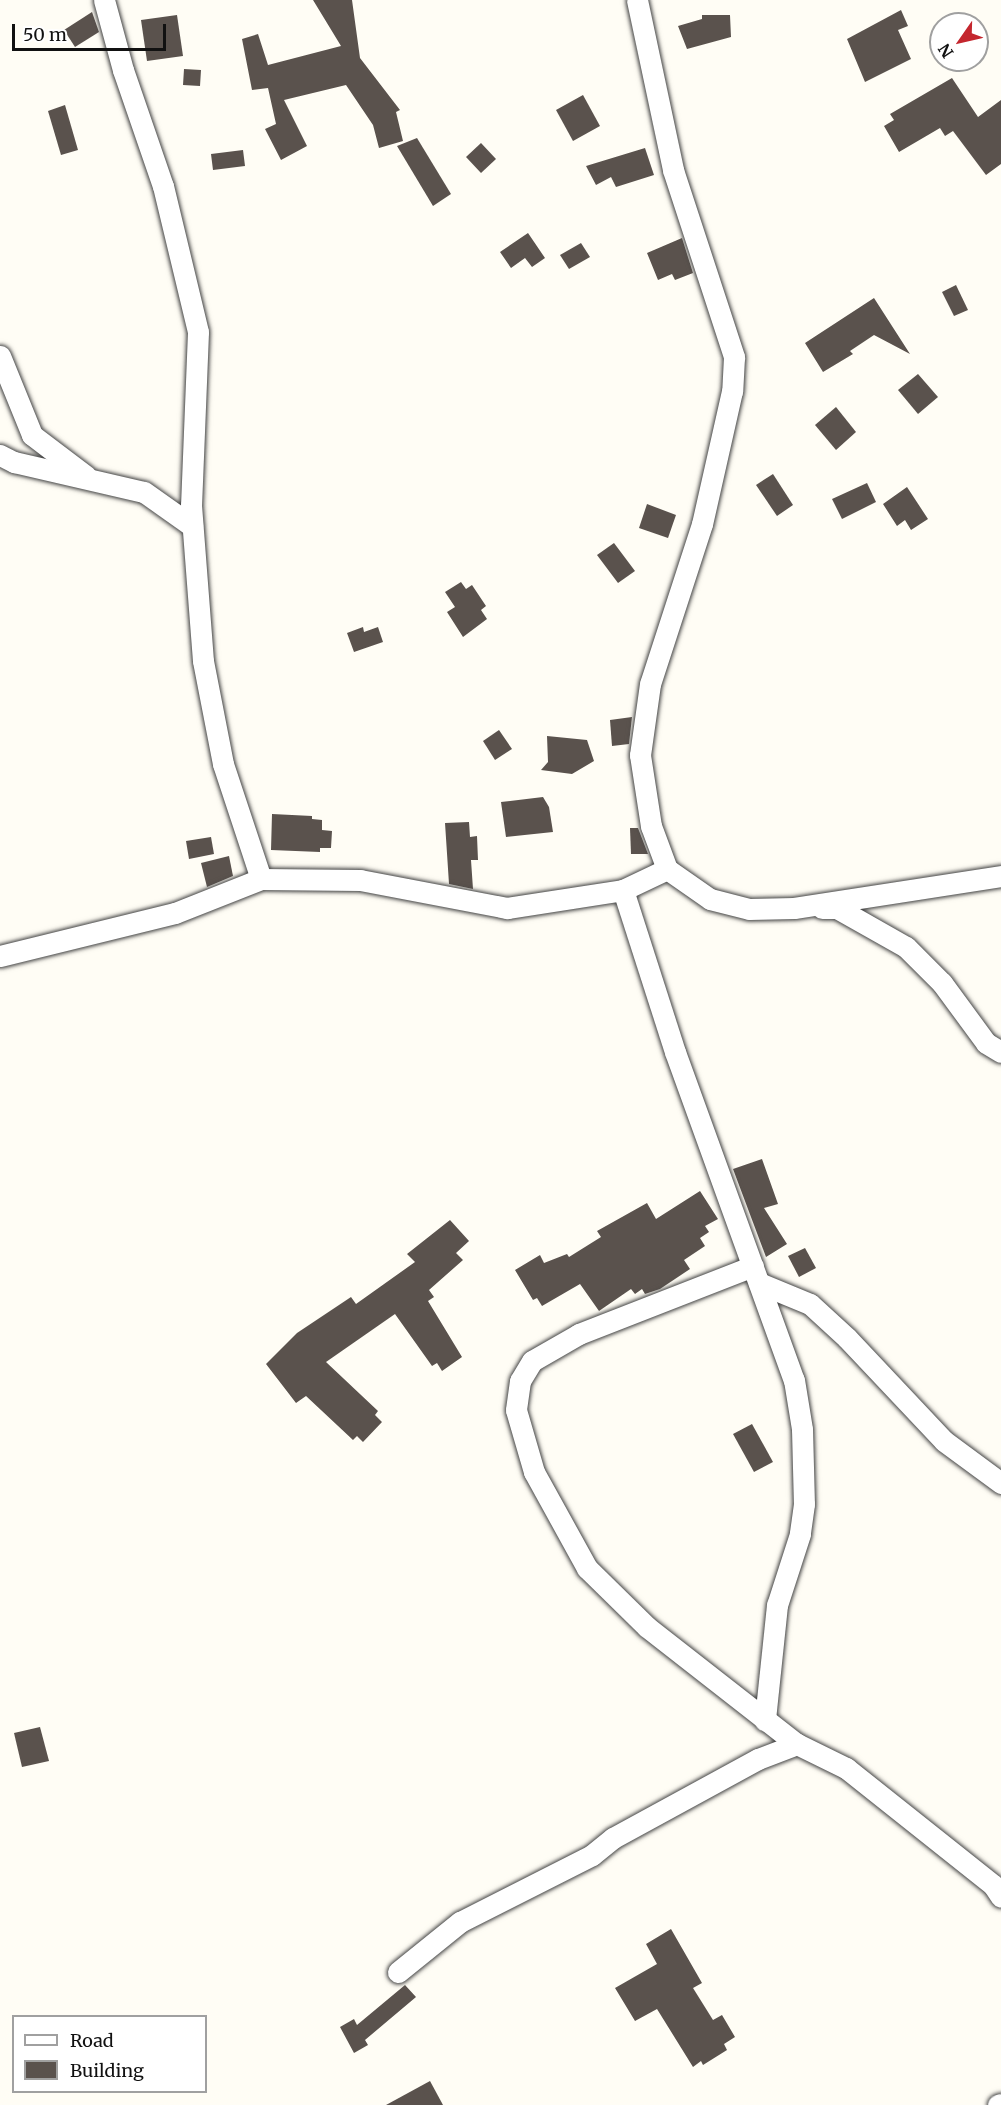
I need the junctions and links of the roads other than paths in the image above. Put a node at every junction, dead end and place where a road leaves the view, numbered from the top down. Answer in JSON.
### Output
{"nodes":[{"id":1,"x":104,"y":0,"type":"edge"},
{"id":2,"x":637,"y":0,"type":"edge"},
{"id":3,"x":0,"y":356,"type":"edge"},
{"id":4,"x":0,"y":455,"type":"edge"},
{"id":5,"x":93,"y":481,"type":"junction"},
{"id":6,"x":192,"y":526,"type":"junction"},
{"id":7,"x":667,"y":869,"type":"junction"},
{"id":8,"x":1001,"y":876,"type":"edge"},
{"id":9,"x":261,"y":879,"type":"junction"},
{"id":10,"x":623,"y":890,"type":"junction"},
{"id":11,"x":794,"y":908,"type":"junction"},
{"id":12,"x":0,"y":956,"type":"edge"},
{"id":13,"x":1001,"y":1052,"type":"edge"},
{"id":14,"x":756,"y":1275,"type":"junction"},
{"id":15,"x":1001,"y":1483,"type":"edge"},
{"id":16,"x":765,"y":1720,"type":"junction"},
{"id":17,"x":797,"y":1744,"type":"junction"},
{"id":18,"x":1001,"y":1897,"type":"edge"},
{"id":19,"x":398,"y":1972,"type":"dead end"}],
"edges":[{"from":1,"to":6,"type":"street"},
{"from":2,"to":7,"type":"street"},
{"from":3,"to":5,"type":"street"},
{"from":4,"to":5,"type":"street"},
{"from":5,"to":6,"type":"street"},
{"from":6,"to":9,"type":"street"},
{"from":7,"to":10,"type":"street"},
{"from":7,"to":11,"type":"street"},
{"from":8,"to":11,"type":"street"},
{"from":9,"to":10,"type":"street"},
{"from":9,"to":12,"type":"street"},
{"from":10,"to":14,"type":"street"},
{"from":11,"to":13,"type":"street"},
{"from":14,"to":15,"type":"street"},
{"from":14,"to":16,"type":"street"},
{"from":14,"to":16,"type":"street"},
{"from":16,"to":17,"type":"street"},
{"from":17,"to":18,"type":"street"},
{"from":17,"to":19,"type":"street"}]}
